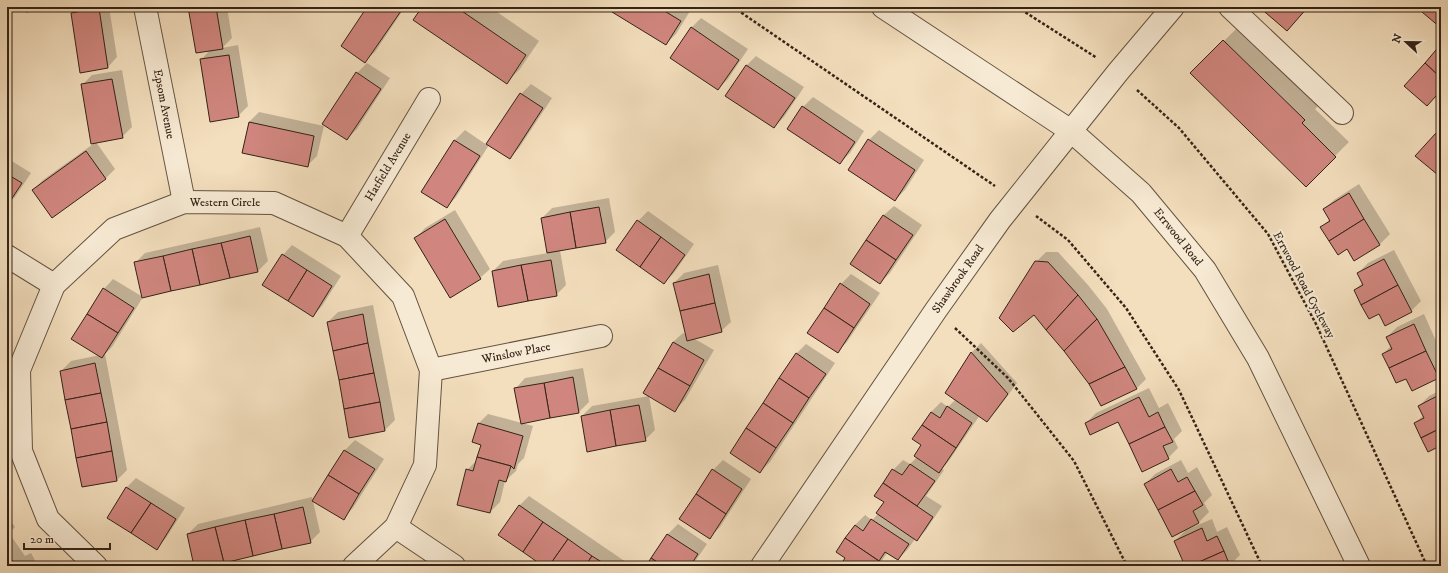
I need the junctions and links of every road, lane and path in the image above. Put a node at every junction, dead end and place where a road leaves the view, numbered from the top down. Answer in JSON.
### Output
{"nodes":[{"id":1,"x":145,"y":7,"type":"edge"},
{"id":2,"x":733,"y":7,"type":"edge"},
{"id":3,"x":883,"y":7,"type":"edge"},
{"id":4,"x":1017,"y":7,"type":"edge"},
{"id":5,"x":1172,"y":7,"type":"edge"},
{"id":6,"x":1230,"y":7,"type":"edge"},
{"id":7,"x":1118,"y":72,"type":"junction"},
{"id":8,"x":429,"y":99,"type":"dead end"},
{"id":9,"x":1342,"y":113,"type":"dead end"},
{"id":10,"x":1071,"y":131,"type":"junction"},
{"id":11,"x":1016,"y":201,"type":"junction"},
{"id":12,"x":184,"y":202,"type":"junction"},
{"id":13,"x":347,"y":236,"type":"junction"},
{"id":14,"x":7,"y":256,"type":"edge"},
{"id":15,"x":54,"y":285,"type":"junction"},
{"id":16,"x":936,"y":310,"type":"junction"},
{"id":17,"x":601,"y":336,"type":"dead end"},
{"id":18,"x":431,"y":370,"type":"junction"},
{"id":19,"x":14,"y":452,"type":"edge"},
{"id":20,"x":396,"y":527,"type":"junction"},
{"id":21,"x":96,"y":566,"type":"edge"},
{"id":22,"x":354,"y":566,"type":"edge"},
{"id":23,"x":454,"y":566,"type":"edge"},
{"id":24,"x":762,"y":566,"type":"edge"},
{"id":25,"x":1127,"y":566,"type":"edge"},
{"id":26,"x":1262,"y":566,"type":"edge"},
{"id":27,"x":1359,"y":566,"type":"edge"},
{"id":28,"x":1427,"y":566,"type":"edge"}],
"edges":[{"from":1,"to":12,"type":"street","name":"Epsom Avenue"},
{"from":2,"to":11,"type":"path"},
{"from":3,"to":10,"type":"street","name":"Errwood Road"},
{"from":4,"to":7,"type":"path","name":"Errwood Road Cycleway"},
{"from":5,"to":7,"type":"street","name":"Shawbrook Road"},
{"from":6,"to":9,"type":"street"},
{"from":7,"to":10,"type":"street","name":"Shawbrook Road"},
{"from":7,"to":28,"type":"path","name":"Errwood Road Cycleway"},
{"from":8,"to":13,"type":"street","name":"Hatfield Avenue"},
{"from":10,"to":11,"type":"street","name":"Shawbrook Road"},
{"from":10,"to":27,"type":"street","name":"Errwood Road"},
{"from":11,"to":16,"type":"street","name":"Shawbrook Road"},
{"from":11,"to":26,"type":"path"},
{"from":12,"to":13,"type":"street","name":"Western Circle"},
{"from":12,"to":15,"type":"street","name":"Western Circle"},
{"from":13,"to":18,"type":"street","name":"Western Circle"},
{"from":14,"to":15,"type":"street"},
{"from":15,"to":19,"type":"street","name":"Western Circle"},
{"from":16,"to":24,"type":"street","name":"Shawbrook Road"},
{"from":16,"to":25,"type":"path"},
{"from":17,"to":18,"type":"street","name":"Winslow Place"},
{"from":18,"to":20,"type":"street","name":"Western Circle"},
{"from":19,"to":21,"type":"street","name":"Western Circle"},
{"from":20,"to":22,"type":"street","name":"Western Circle"},
{"from":20,"to":23,"type":"street"}]}
